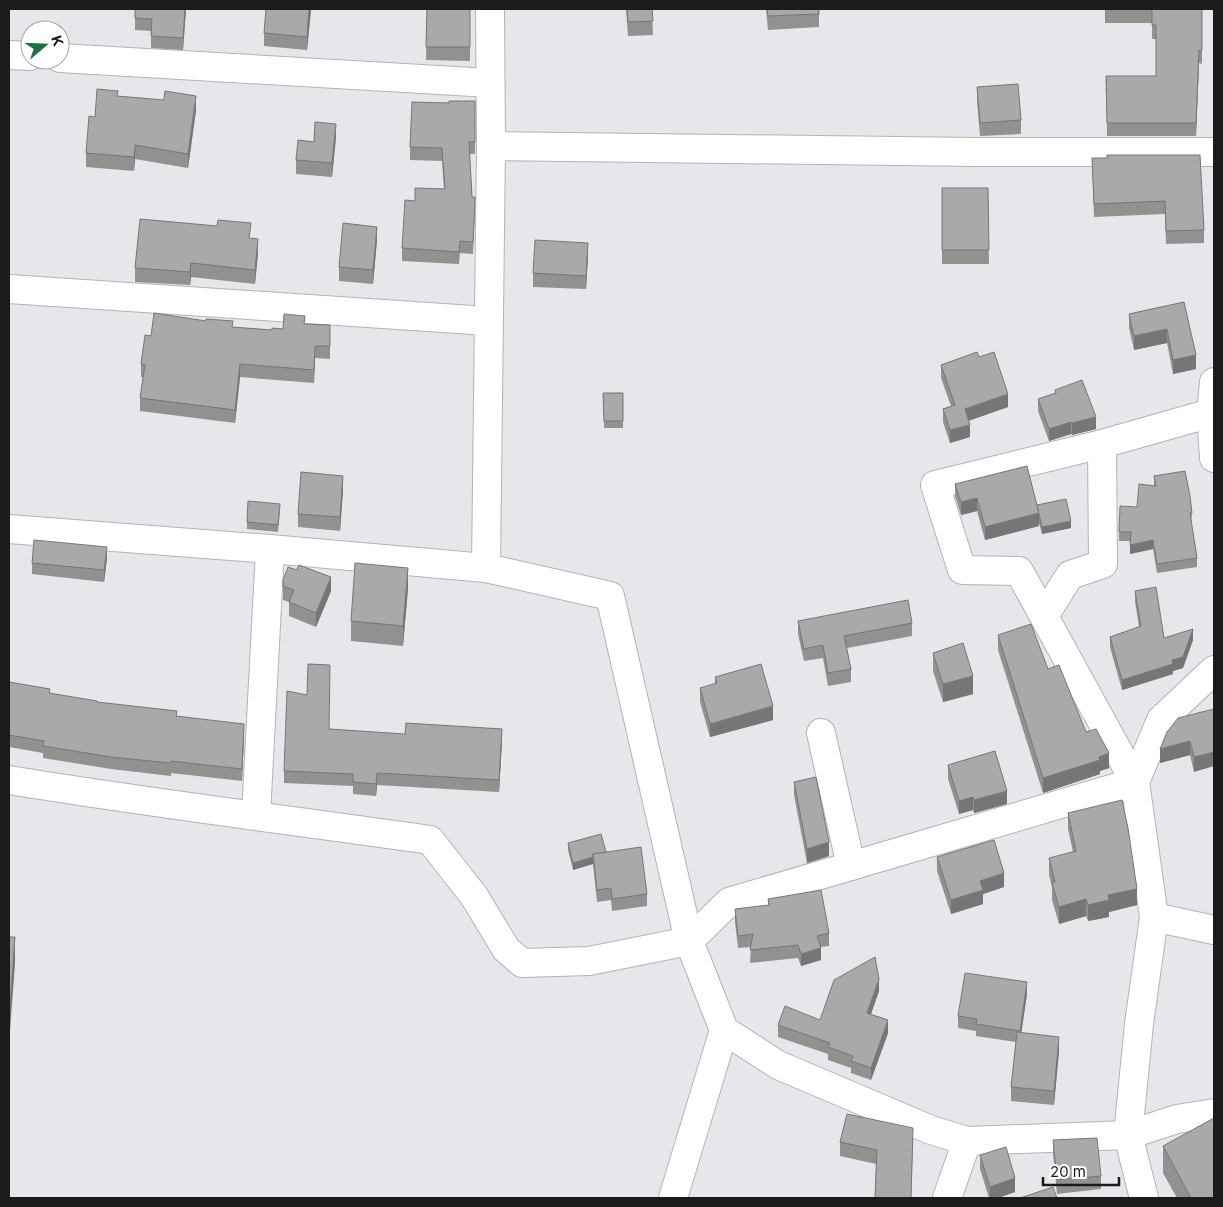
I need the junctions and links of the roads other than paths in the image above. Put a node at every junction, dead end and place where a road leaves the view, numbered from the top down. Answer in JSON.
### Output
{"nodes":[{"id":1,"x":490,"y":9,"type":"edge"},
{"id":2,"x":70,"y":59,"type":"edge"},
{"id":3,"x":490,"y":83,"type":"junction"},
{"id":4,"x":491,"y":146,"type":"junction"},
{"id":5,"x":1214,"y":152,"type":"edge"},
{"id":6,"x":9,"y":289,"type":"edge"},
{"id":7,"x":488,"y":321,"type":"junction"},
{"id":8,"x":1214,"y":382,"type":"edge"},
{"id":9,"x":1211,"y":413,"type":"junction"},
{"id":10,"x":1102,"y":444,"type":"junction"},
{"id":11,"x":1214,"y":458,"type":"edge"},
{"id":12,"x":9,"y":529,"type":"edge"},
{"id":13,"x":270,"y":549,"type":"junction"},
{"id":14,"x":486,"y":568,"type":"junction"},
{"id":15,"x":1044,"y":616,"type":"junction"},
{"id":16,"x":1214,"y":670,"type":"edge"},
{"id":17,"x":821,"y":734,"type":"dead end"},
{"id":18,"x":9,"y":780,"type":"edge"},
{"id":19,"x":1135,"y":782,"type":"junction"},
{"id":20,"x":256,"y":815,"type":"junction"},
{"id":21,"x":851,"y":866,"type":"junction"},
{"id":22,"x":1154,"y":917,"type":"junction"},
{"id":23,"x":1214,"y":930,"type":"edge"},
{"id":24,"x":689,"y":941,"type":"junction"},
{"id":25,"x":724,"y":1030,"type":"junction"},
{"id":26,"x":1214,"y":1113,"type":"edge"},
{"id":27,"x":1128,"y":1135,"type":"junction"},
{"id":28,"x":967,"y":1141,"type":"junction"},
{"id":29,"x":674,"y":1198,"type":"edge"},
{"id":30,"x":947,"y":1198,"type":"edge"},
{"id":31,"x":1144,"y":1198,"type":"edge"}],
"edges":[{"from":1,"to":3,"type":"street"},
{"from":2,"to":3,"type":"street"},
{"from":3,"to":4,"type":"street"},
{"from":4,"to":5,"type":"street"},
{"from":4,"to":7,"type":"street"},
{"from":6,"to":7,"type":"street"},
{"from":7,"to":14,"type":"street"},
{"from":8,"to":9,"type":"street"},
{"from":9,"to":10,"type":"street"},
{"from":9,"to":11,"type":"street"},
{"from":10,"to":15,"type":"street"},
{"from":10,"to":15,"type":"street"},
{"from":12,"to":13,"type":"street"},
{"from":13,"to":14,"type":"street"},
{"from":13,"to":20,"type":"street"},
{"from":14,"to":24,"type":"street"},
{"from":15,"to":19,"type":"street"},
{"from":16,"to":19,"type":"street"},
{"from":17,"to":21,"type":"street"},
{"from":18,"to":20,"type":"street"},
{"from":19,"to":21,"type":"street"},
{"from":19,"to":22,"type":"street"},
{"from":20,"to":24,"type":"street"},
{"from":21,"to":24,"type":"street"},
{"from":22,"to":23,"type":"street"},
{"from":22,"to":27,"type":"street"},
{"from":24,"to":25,"type":"street"},
{"from":25,"to":28,"type":"street"},
{"from":25,"to":29,"type":"street"},
{"from":26,"to":27,"type":"street"},
{"from":27,"to":28,"type":"street"},
{"from":27,"to":31,"type":"street"},
{"from":28,"to":30,"type":"street"}]}
